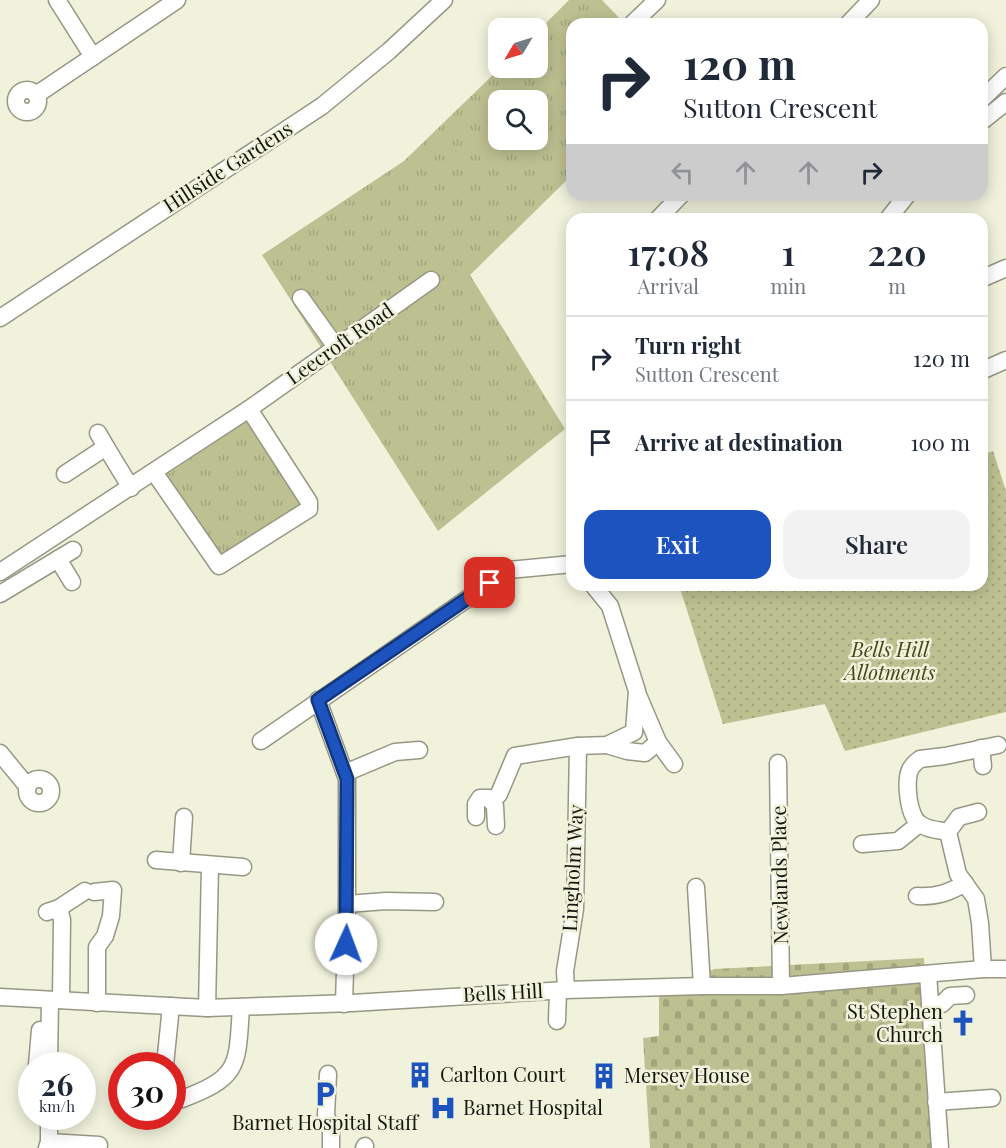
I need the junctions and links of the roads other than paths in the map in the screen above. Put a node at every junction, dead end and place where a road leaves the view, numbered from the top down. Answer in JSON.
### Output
{"nodes":[{"id":1,"x":57,"y":0,"type":"edge"},
{"id":2,"x":177,"y":0,"type":"edge"},
{"id":3,"x":444,"y":0,"type":"edge"},
{"id":4,"x":657,"y":0,"type":"edge"},
{"id":5,"x":871,"y":0,"type":"edge"},
{"id":6,"x":638,"y":18,"type":"edge"},
{"id":7,"x":854,"y":18,"type":"edge"},
{"id":8,"x":93,"y":57,"type":"junction"},
{"id":9,"x":1004,"y":81,"type":"edge"},
{"id":10,"x":988,"y":94,"type":"edge"},
{"id":11,"x":36,"y":95,"type":"dead end"},
{"id":12,"x":1006,"y":102,"type":"edge"},
{"id":13,"x":988,"y":116,"type":"edge"},
{"id":14,"x":675,"y":201,"type":"edge"},
{"id":15,"x":902,"y":201,"type":"edge"},
{"id":16,"x":664,"y":213,"type":"edge"},
{"id":17,"x":893,"y":213,"type":"edge"},
{"id":18,"x":1006,"y":268,"type":"edge"},
{"id":19,"x":988,"y":276,"type":"edge"},
{"id":20,"x":431,"y":280,"type":"dead end"},
{"id":21,"x":301,"y":298,"type":"dead end"},
{"id":22,"x":0,"y":318,"type":"edge"},
{"id":23,"x":336,"y":347,"type":"junction"},
{"id":24,"x":1006,"y":360,"type":"edge"},
{"id":25,"x":988,"y":368,"type":"edge"},
{"id":26,"x":249,"y":409,"type":"junction"},
{"id":27,"x":154,"y":472,"type":"junction"},
{"id":28,"x":65,"y":474,"type":"dead end"},
{"id":29,"x":131,"y":488,"type":"junction"},
{"id":30,"x":566,"y":565,"type":"edge"},
{"id":31,"x":0,"y":572,"type":"edge"},
{"id":32,"x":72,"y":582,"type":"dead end"},
{"id":33,"x":598,"y":591,"type":"edge"},
{"id":34,"x":0,"y":594,"type":"edge"},
{"id":35,"x":637,"y":691,"type":"junction"},
{"id":36,"x":318,"y":700,"type":"junction"},
{"id":37,"x":261,"y":741,"type":"dead end"},
{"id":38,"x":658,"y":742,"type":"junction"},
{"id":39,"x":607,"y":745,"type":"junction"},
{"id":40,"x":998,"y":745,"type":"dead end"},
{"id":41,"x":578,"y":746,"type":"junction"},
{"id":42,"x":981,"y":748,"type":"junction"},
{"id":43,"x":419,"y":750,"type":"dead end"},
{"id":44,"x":0,"y":753,"type":"edge"},
{"id":45,"x":778,"y":763,"type":"dead end"},
{"id":46,"x":674,"y":764,"type":"dead end"},
{"id":47,"x":983,"y":766,"type":"dead end"},
{"id":48,"x":345,"y":773,"type":"junction"},
{"id":49,"x":27,"y":786,"type":"dead end"},
{"id":50,"x":480,"y":800,"type":"junction"},
{"id":51,"x":978,"y":812,"type":"dead end"},
{"id":52,"x":184,"y":817,"type":"dead end"},
{"id":53,"x":476,"y":817,"type":"dead end"},
{"id":54,"x":919,"y":824,"type":"junction"},
{"id":55,"x":496,"y":826,"type":"dead end"},
{"id":56,"x":948,"y":832,"type":"junction"},
{"id":57,"x":862,"y":844,"type":"dead end"},
{"id":58,"x":156,"y":860,"type":"dead end"},
{"id":59,"x":181,"y":862,"type":"junction"},
{"id":60,"x":210,"y":865,"type":"junction"},
{"id":61,"x":243,"y":867,"type":"dead end"},
{"id":62,"x":965,"y":883,"type":"junction"},
{"id":63,"x":696,"y":887,"type":"dead end"},
{"id":64,"x":917,"y":896,"type":"dead end"},
{"id":65,"x":435,"y":902,"type":"dead end"},
{"id":66,"x":347,"y":904,"type":"junction"},
{"id":67,"x":983,"y":969,"type":"junction"},
{"id":68,"x":1006,"y":969,"type":"edge"},
{"id":69,"x":928,"y":974,"type":"junction"},
{"id":70,"x":702,"y":986,"type":"junction"},
{"id":71,"x":781,"y":986,"type":"junction"},
{"id":72,"x":562,"y":990,"type":"junction"},
{"id":73,"x":966,"y":994,"type":"dead end"},
{"id":74,"x":0,"y":997,"type":"edge"},
{"id":75,"x":51,"y":1000,"type":"junction"},
{"id":76,"x":97,"y":1004,"type":"junction"},
{"id":77,"x":344,"y":1004,"type":"junction"},
{"id":78,"x":930,"y":1004,"type":"junction"},
{"id":79,"x":171,"y":1006,"type":"junction"},
{"id":80,"x":241,"y":1007,"type":"junction"},
{"id":81,"x":207,"y":1008,"type":"junction"},
{"id":82,"x":557,"y":1021,"type":"dead end"},
{"id":83,"x":40,"y":1052,"type":"edge"},
{"id":84,"x":49,"y":1052,"type":"edge"},
{"id":85,"x":166,"y":1052,"type":"edge"},
{"id":86,"x":328,"y":1074,"type":"dead end"},
{"id":87,"x":186,"y":1097,"type":"edge"},
{"id":88,"x":992,"y":1098,"type":"dead end"},
{"id":89,"x":936,"y":1102,"type":"junction"},
{"id":90,"x":49,"y":1130,"type":"edge"},
{"id":91,"x":48,"y":1145,"type":"edge"},
{"id":92,"x":99,"y":1145,"type":"dead end"},
{"id":93,"x":331,"y":1148,"type":"edge"},
{"id":94,"x":940,"y":1148,"type":"edge"}],
"edges":[{"from":1,"to":8,"type":"street"},
{"from":2,"to":8,"type":"street"},
{"from":3,"to":22,"type":"street","name":"Hillside Gardens"},
{"from":4,"to":6,"type":"street"},
{"from":5,"to":7,"type":"street"},
{"from":8,"to":11,"type":"street"},
{"from":9,"to":10,"type":"street"},
{"from":12,"to":13,"type":"street"},
{"from":14,"to":16,"type":"street"},
{"from":15,"to":17,"type":"street"},
{"from":18,"to":19,"type":"street"},
{"from":20,"to":23,"type":"street","name":"Leecroft Road"},
{"from":21,"to":23,"type":"street"},
{"from":23,"to":26,"type":"street","name":"Leecroft Road"},
{"from":24,"to":25,"type":"street"},
{"from":26,"to":27,"type":"street","name":"Leecroft Road"},
{"from":26,"to":27,"type":"street"},
{"from":27,"to":29,"type":"street","name":"Leecroft Road"},
{"from":28,"to":29,"type":"street"},
{"from":29,"to":31,"type":"street","name":"Leecroft Road"},
{"from":30,"to":36,"type":"street"},
{"from":32,"to":34,"type":"street"},
{"from":33,"to":35,"type":"street"},
{"from":35,"to":38,"type":"street"},
{"from":35,"to":39,"type":"street"},
{"from":36,"to":37,"type":"street"},
{"from":36,"to":48,"type":"street"},
{"from":38,"to":39,"type":"street"},
{"from":38,"to":46,"type":"street"},
{"from":39,"to":41,"type":"street"},
{"from":40,"to":42,"type":"street"},
{"from":41,"to":50,"type":"street"},
{"from":41,"to":72,"type":"street","name":"Lingholm Way"},
{"from":42,"to":47,"type":"street"},
{"from":42,"to":54,"type":"street"},
{"from":43,"to":48,"type":"street"},
{"from":44,"to":49,"type":"street"},
{"from":45,"to":71,"type":"street","name":"Newlands Place"},
{"from":48,"to":66,"type":"street"},
{"from":50,"to":53,"type":"street"},
{"from":50,"to":55,"type":"street"},
{"from":51,"to":56,"type":"street"},
{"from":52,"to":59,"type":"street"},
{"from":54,"to":56,"type":"street"},
{"from":54,"to":57,"type":"street"},
{"from":56,"to":62,"type":"street"},
{"from":58,"to":59,"type":"street"},
{"from":59,"to":60,"type":"street"},
{"from":60,"to":61,"type":"street"},
{"from":60,"to":81,"type":"street"},
{"from":62,"to":64,"type":"street"},
{"from":62,"to":67,"type":"street"},
{"from":63,"to":70,"type":"street"},
{"from":65,"to":66,"type":"street"},
{"from":66,"to":77,"type":"street"},
{"from":67,"to":68,"type":"street","name":"Bells Hill"},
{"from":67,"to":69,"type":"street","name":"Bells Hill"},
{"from":69,"to":71,"type":"street","name":"Bells Hill"},
{"from":69,"to":78,"type":"street"},
{"from":70,"to":71,"type":"street","name":"Bells Hill"},
{"from":70,"to":72,"type":"street","name":"Bells Hill"},
{"from":72,"to":77,"type":"street","name":"Bells Hill"},
{"from":72,"to":82,"type":"street","name":"Lingholm Way"},
{"from":73,"to":78,"type":"street"},
{"from":74,"to":75,"type":"street","name":"Bells Hill"},
{"from":75,"to":76,"type":"street","name":"Bells Hill"},
{"from":75,"to":76,"type":"street"},
{"from":75,"to":83,"type":"street"},
{"from":75,"to":84,"type":"street"},
{"from":76,"to":79,"type":"street","name":"Bells Hill"},
{"from":77,"to":80,"type":"street","name":"Bells Hill"},
{"from":78,"to":89,"type":"street"},
{"from":79,"to":81,"type":"street","name":"Bells Hill"},
{"from":79,"to":85,"type":"street"},
{"from":80,"to":81,"type":"street","name":"Bells Hill"},
{"from":80,"to":87,"type":"street"},
{"from":86,"to":93,"type":"street"},
{"from":88,"to":89,"type":"street"},
{"from":89,"to":94,"type":"street"},
{"from":90,"to":91,"type":"street"},
{"from":91,"to":92,"type":"street"}]}
